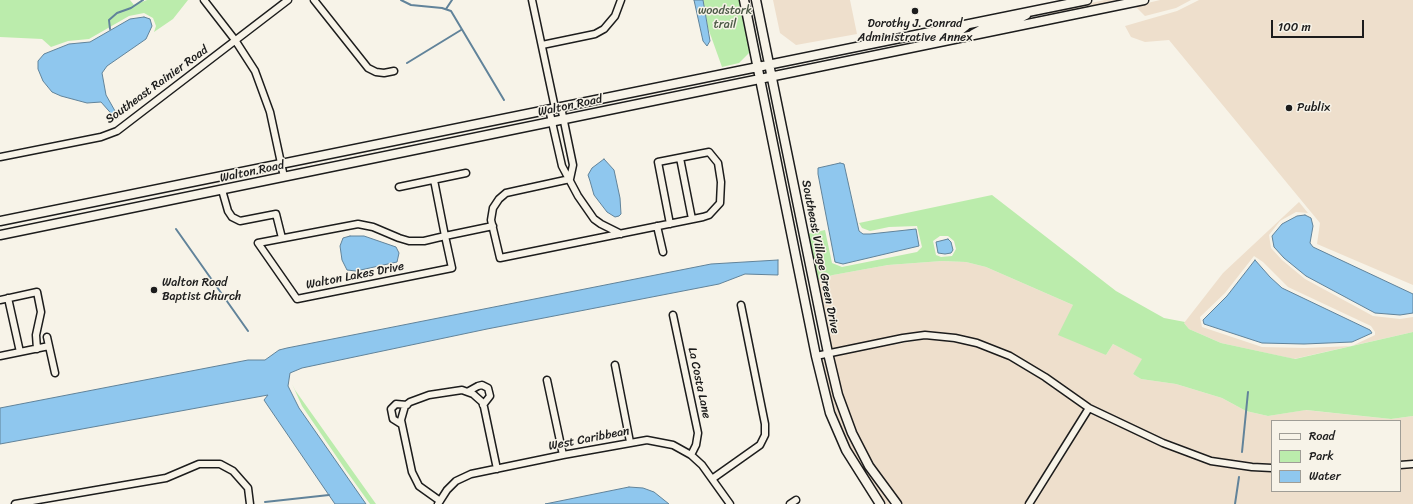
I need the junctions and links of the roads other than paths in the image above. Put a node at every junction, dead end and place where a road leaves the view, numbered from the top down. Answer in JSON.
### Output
{"nodes":[{"id":1,"x":204,"y":0,"type":"edge"},
{"id":2,"x":288,"y":0,"type":"edge"},
{"id":3,"x":314,"y":0,"type":"edge"},
{"id":4,"x":532,"y":0,"type":"edge"},
{"id":5,"x":621,"y":0,"type":"edge"},
{"id":6,"x":744,"y":0,"type":"edge"},
{"id":7,"x":756,"y":0,"type":"edge"},
{"id":8,"x":1087,"y":0,"type":"edge"},
{"id":9,"x":1144,"y":0,"type":"edge"},
{"id":10,"x":1029,"y":12,"type":"junction"},
{"id":11,"x":969,"y":24,"type":"junction"},
{"id":12,"x":968,"y":37,"type":"junction"},
{"id":13,"x":235,"y":40,"type":"junction"},
{"id":14,"x":542,"y":45,"type":"junction"},
{"id":15,"x":906,"y":50,"type":"junction"},
{"id":16,"x":769,"y":65,"type":"junction"},
{"id":17,"x":757,"y":68,"type":"junction"},
{"id":18,"x":394,"y":71,"type":"dead end"},
{"id":19,"x":772,"y":78,"type":"junction"},
{"id":20,"x":759,"y":80,"type":"junction"},
{"id":21,"x":555,"y":108,"type":"junction"},
{"id":22,"x":563,"y":120,"type":"junction"},
{"id":23,"x":552,"y":122,"type":"junction"},
{"id":24,"x":0,"y":156,"type":"edge"},
{"id":25,"x":680,"y":158,"type":"junction"},
{"id":26,"x":281,"y":164,"type":"junction"},
{"id":27,"x":466,"y":173,"type":"dead end"},
{"id":28,"x":284,"y":177,"type":"junction"},
{"id":29,"x":570,"y":179,"type":"junction"},
{"id":30,"x":434,"y":180,"type":"junction"},
{"id":31,"x":399,"y":187,"type":"dead end"},
{"id":32,"x":222,"y":190,"type":"junction"},
{"id":33,"x":692,"y":219,"type":"junction"},
{"id":34,"x":0,"y":221,"type":"edge"},
{"id":35,"x":670,"y":224,"type":"junction"},
{"id":36,"x":493,"y":226,"type":"junction"},
{"id":37,"x":657,"y":226,"type":"junction"},
{"id":38,"x":621,"y":234,"type":"junction"},
{"id":39,"x":0,"y":235,"type":"edge"},
{"id":40,"x":446,"y":236,"type":"junction"},
{"id":41,"x":282,"y":238,"type":"junction"},
{"id":42,"x":663,"y":252,"type":"dead end"},
{"id":43,"x":8,"y":298,"type":"junction"},
{"id":44,"x":0,"y":300,"type":"edge"},
{"id":45,"x":741,"y":305,"type":"dead end"},
{"id":46,"x":673,"y":315,"type":"dead end"},
{"id":47,"x":47,"y":337,"type":"dead end"},
{"id":48,"x":49,"y":346,"type":"junction"},
{"id":49,"x":38,"y":349,"type":"junction"},
{"id":50,"x":20,"y":352,"type":"junction"},
{"id":51,"x":828,"y":353,"type":"junction"},
{"id":52,"x":0,"y":356,"type":"edge"},
{"id":53,"x":816,"y":356,"type":"junction"},
{"id":54,"x":615,"y":365,"type":"dead end"},
{"id":55,"x":55,"y":373,"type":"dead end"},
{"id":56,"x":547,"y":380,"type":"dead end"},
{"id":57,"x":468,"y":391,"type":"junction"},
{"id":58,"x":407,"y":405,"type":"junction"},
{"id":59,"x":483,"y":406,"type":"junction"},
{"id":60,"x":1089,"y":408,"type":"junction"},
{"id":61,"x":401,"y":424,"type":"junction"},
{"id":62,"x":630,"y":442,"type":"junction"},
{"id":63,"x":563,"y":454,"type":"junction"},
{"id":64,"x":691,"y":455,"type":"junction"},
{"id":65,"x":1413,"y":464,"type":"edge"},
{"id":66,"x":1401,"y":465,"type":"edge"},
{"id":67,"x":1271,"y":468,"type":"edge"},
{"id":68,"x":497,"y":469,"type":"junction"},
{"id":69,"x":712,"y":478,"type":"junction"},
{"id":70,"x":43,"y":502,"type":"edge"},
{"id":71,"x":439,"y":502,"type":"edge"},
{"id":72,"x":15,"y":504,"type":"edge"},
{"id":73,"x":250,"y":504,"type":"edge"},
{"id":74,"x":730,"y":504,"type":"edge"},
{"id":75,"x":880,"y":504,"type":"edge"},
{"id":76,"x":897,"y":504,"type":"edge"},
{"id":77,"x":1029,"y":504,"type":"edge"}],
"edges":[{"from":1,"to":13,"type":"street"},
{"from":2,"to":13,"type":"street","name":"Southeast Rainier Road"},
{"from":3,"to":18,"type":"street"},
{"from":4,"to":14,"type":"street"},
{"from":5,"to":14,"type":"street"},
{"from":6,"to":17,"type":"main road","name":"Southeast Village Green Drive"},
{"from":7,"to":16,"type":"main road","name":"Southeast Village Green Drive"},
{"from":8,"to":10,"type":"main road","name":"Walton Road"},
{"from":9,"to":12,"type":"main road","name":"Walton Road"},
{"from":10,"to":11,"type":"main road","name":"Walton Road"},
{"from":10,"to":12,"type":"main road"},
{"from":11,"to":15,"type":"main road"},
{"from":11,"to":16,"type":"main road","name":"Walton Road"},
{"from":12,"to":15,"type":"main road","name":"Walton Road"},
{"from":13,"to":24,"type":"street","name":"Southeast Rainier Road"},
{"from":13,"to":26,"type":"street"},
{"from":14,"to":21,"type":"street"},
{"from":15,"to":19,"type":"main road","name":"Walton Road"},
{"from":16,"to":17,"type":"main road","name":"Walton Road"},
{"from":16,"to":19,"type":"main road","name":"Southeast Village Green Drive"},
{"from":17,"to":20,"type":"main road","name":"Southeast Village Green Drive"},
{"from":17,"to":21,"type":"main road","name":"Walton Road"},
{"from":19,"to":20,"type":"main road","name":"Walton Road"},
{"from":19,"to":51,"type":"main road","name":"Southeast Village Green Drive"},
{"from":20,"to":22,"type":"main road","name":"Walton Road"},
{"from":20,"to":53,"type":"main road","name":"Southeast Village Green Drive"},
{"from":21,"to":22,"type":"street"},
{"from":21,"to":23,"type":"street"},
{"from":21,"to":26,"type":"main road","name":"Walton Road"},
{"from":22,"to":23,"type":"main road","name":"Walton Road"},
{"from":22,"to":29,"type":"street"},
{"from":23,"to":28,"type":"main road","name":"Walton Road"},
{"from":23,"to":29,"type":"street"},
{"from":25,"to":33,"type":"street"},
{"from":25,"to":33,"type":"street"},
{"from":25,"to":35,"type":"street"},
{"from":26,"to":28,"type":"street"},
{"from":26,"to":34,"type":"main road","name":"Walton Road"},
{"from":27,"to":30,"type":"street"},
{"from":28,"to":32,"type":"main road","name":"Walton Road"},
{"from":29,"to":36,"type":"street"},
{"from":29,"to":38,"type":"street"},
{"from":30,"to":31,"type":"street"},
{"from":30,"to":40,"type":"street","name":"Walton Lakes Drive"},
{"from":32,"to":39,"type":"main road","name":"Walton Road"},
{"from":32,"to":41,"type":"street"},
{"from":33,"to":35,"type":"street"},
{"from":35,"to":37,"type":"street"},
{"from":36,"to":38,"type":"street"},
{"from":36,"to":40,"type":"street","name":"Walton Lakes Drive"},
{"from":37,"to":38,"type":"street"},
{"from":37,"to":42,"type":"street"},
{"from":40,"to":41,"type":"street","name":"Walton Lakes Drive"},
{"from":40,"to":41,"type":"street","name":"Walton Lakes Drive"},
{"from":43,"to":44,"type":"street"},
{"from":43,"to":49,"type":"street"},
{"from":43,"to":50,"type":"street"},
{"from":45,"to":69,"type":"street"},
{"from":46,"to":64,"type":"street","name":"La Costa Lane"},
{"from":47,"to":48,"type":"street"},
{"from":48,"to":49,"type":"street"},
{"from":48,"to":55,"type":"street"},
{"from":49,"to":50,"type":"street"},
{"from":50,"to":52,"type":"street"},
{"from":51,"to":53,"type":"street"},
{"from":51,"to":60,"type":"street"},
{"from":51,"to":76,"type":"main road","name":"Southeast Village Green Drive"},
{"from":53,"to":75,"type":"main road","name":"Southeast Village Green Drive"},
{"from":54,"to":62,"type":"street"},
{"from":56,"to":63,"type":"street"},
{"from":57,"to":58,"type":"street"},
{"from":57,"to":59,"type":"street"},
{"from":57,"to":59,"type":"street"},
{"from":58,"to":61,"type":"street"},
{"from":58,"to":61,"type":"street"},
{"from":59,"to":68,"type":"street"},
{"from":60,"to":67,"type":"street"},
{"from":60,"to":77,"type":"street"},
{"from":61,"to":71,"type":"street"},
{"from":62,"to":63,"type":"street","name":"West Caribbean"},
{"from":62,"to":64,"type":"street","name":"West Caribbean"},
{"from":63,"to":68,"type":"street","name":"West Caribbean"},
{"from":64,"to":69,"type":"street","name":"West Caribbean"},
{"from":65,"to":66,"type":"street"},
{"from":68,"to":71,"type":"street","name":"West Caribbean"},
{"from":69,"to":74,"type":"street","name":"West Caribbean"},
{"from":70,"to":72,"type":"street"},
{"from":70,"to":73,"type":"street"}]}
